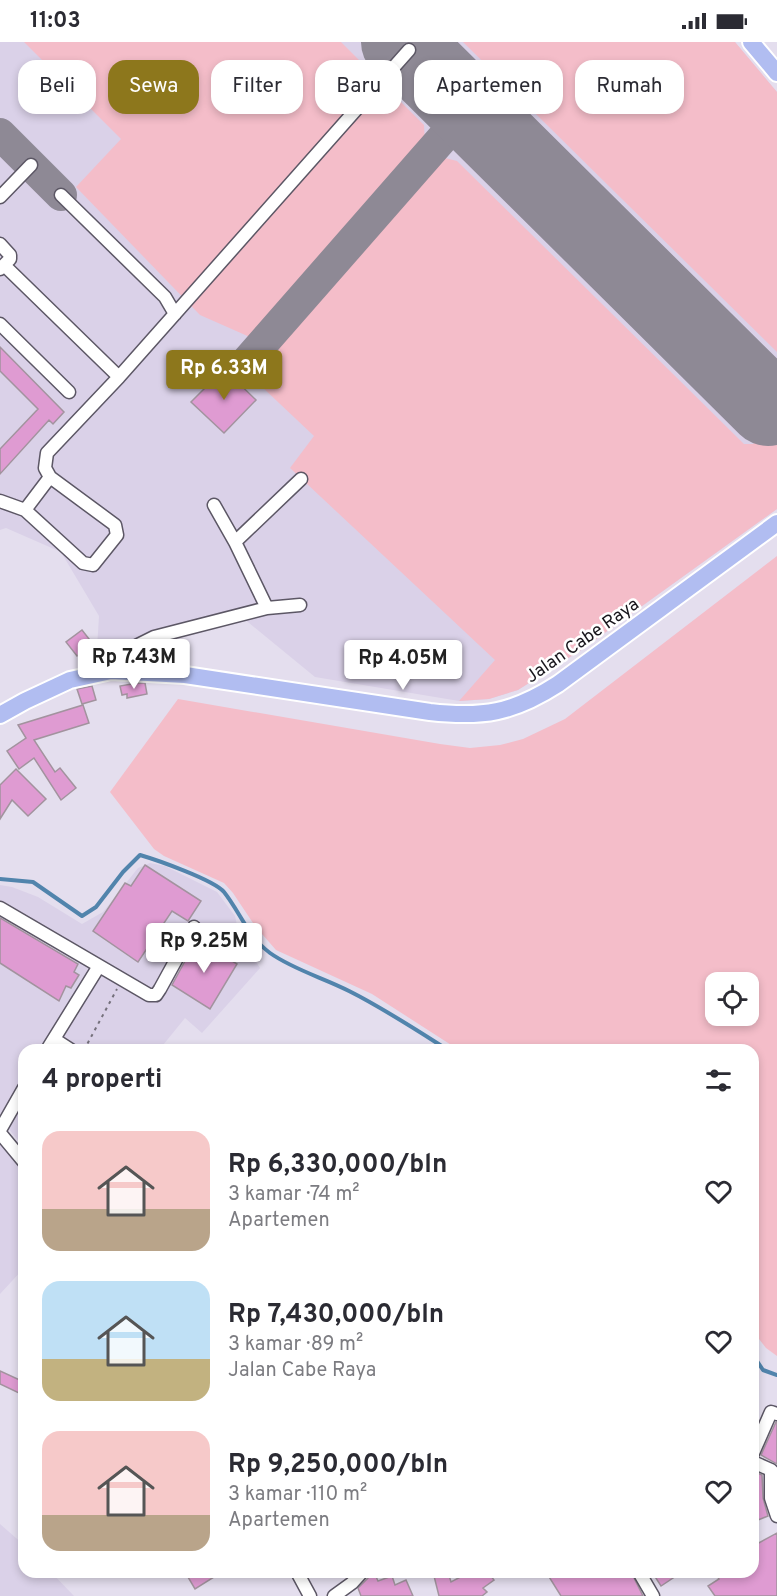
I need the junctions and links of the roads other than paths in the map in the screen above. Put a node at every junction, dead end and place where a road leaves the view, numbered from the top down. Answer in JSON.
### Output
{"nodes":[{"id":1,"x":751,"y":42,"type":"edge"},
{"id":2,"x":409,"y":50,"type":"dead end"},
{"id":3,"x":777,"y":73,"type":"edge"},
{"id":4,"x":31,"y":165,"type":"dead end"},
{"id":5,"x":61,"y":195,"type":"dead end"},
{"id":6,"x":0,"y":197,"type":"edge"},
{"id":7,"x":0,"y":244,"type":"edge"},
{"id":8,"x":2,"y":267,"type":"edge"},
{"id":9,"x":176,"y":314,"type":"junction"},
{"id":10,"x":0,"y":324,"type":"edge"},
{"id":11,"x":119,"y":377,"type":"junction"},
{"id":12,"x":69,"y":392,"type":"dead end"},
{"id":13,"x":50,"y":477,"type":"junction"},
{"id":14,"x":301,"y":479,"type":"dead end"},
{"id":15,"x":0,"y":501,"type":"edge"},
{"id":16,"x":214,"y":505,"type":"dead end"},
{"id":17,"x":25,"y":510,"type":"junction"},
{"id":18,"x":777,"y":523,"type":"edge"},
{"id":19,"x":235,"y":542,"type":"junction"},
{"id":20,"x":300,"y":605,"type":"dead end"},
{"id":21,"x":267,"y":608,"type":"junction"},
{"id":22,"x":111,"y":671,"type":"junction"},
{"id":23,"x":0,"y":715,"type":"edge"},
{"id":24,"x":0,"y":908,"type":"edge"},
{"id":25,"x":194,"y":927,"type":"dead end"},
{"id":26,"x":99,"y":966,"type":"junction"},
{"id":27,"x":51,"y":1044,"type":"edge"},
{"id":28,"x":18,"y":1099,"type":"edge"},
{"id":29,"x":0,"y":1131,"type":"edge"},
{"id":30,"x":18,"y":1154,"type":"edge"},
{"id":31,"x":777,"y":1414,"type":"edge"},
{"id":32,"x":759,"y":1439,"type":"edge"},
{"id":33,"x":759,"y":1465,"type":"edge"},
{"id":34,"x":774,"y":1473,"type":"edge"},
{"id":35,"x":777,"y":1516,"type":"edge"},
{"id":36,"x":300,"y":1578,"type":"edge"},
{"id":37,"x":357,"y":1578,"type":"edge"},
{"id":38,"x":642,"y":1578,"type":"edge"},
{"id":39,"x":310,"y":1596,"type":"edge"},
{"id":40,"x":334,"y":1596,"type":"edge"},
{"id":41,"x":653,"y":1596,"type":"edge"}],
"edges":[{"from":1,"to":3,"type":"main road"},
{"from":2,"to":9,"type":"street"},
{"from":4,"to":6,"type":"street"},
{"from":5,"to":9,"type":"street"},
{"from":7,"to":8,"type":"street"},
{"from":8,"to":11,"type":"street"},
{"from":9,"to":11,"type":"street"},
{"from":10,"to":12,"type":"street"},
{"from":11,"to":13,"type":"street"},
{"from":13,"to":17,"type":"street"},
{"from":13,"to":17,"type":"street"},
{"from":14,"to":19,"type":"street"},
{"from":15,"to":17,"type":"street"},
{"from":16,"to":19,"type":"street"},
{"from":18,"to":22,"type":"main road","name":"Jalan Cabe Raya"},
{"from":19,"to":21,"type":"street"},
{"from":20,"to":21,"type":"street"},
{"from":21,"to":22,"type":"street"},
{"from":22,"to":23,"type":"main road","name":"Jalan Cabe Raya"},
{"from":24,"to":26,"type":"street"},
{"from":25,"to":26,"type":"street"},
{"from":26,"to":27,"type":"street"},
{"from":28,"to":29,"type":"street"},
{"from":29,"to":30,"type":"street"},
{"from":31,"to":32,"type":"street"},
{"from":33,"to":34,"type":"street"},
{"from":34,"to":35,"type":"street"},
{"from":36,"to":39,"type":"street"},
{"from":37,"to":40,"type":"street"},
{"from":38,"to":41,"type":"street"}]}
